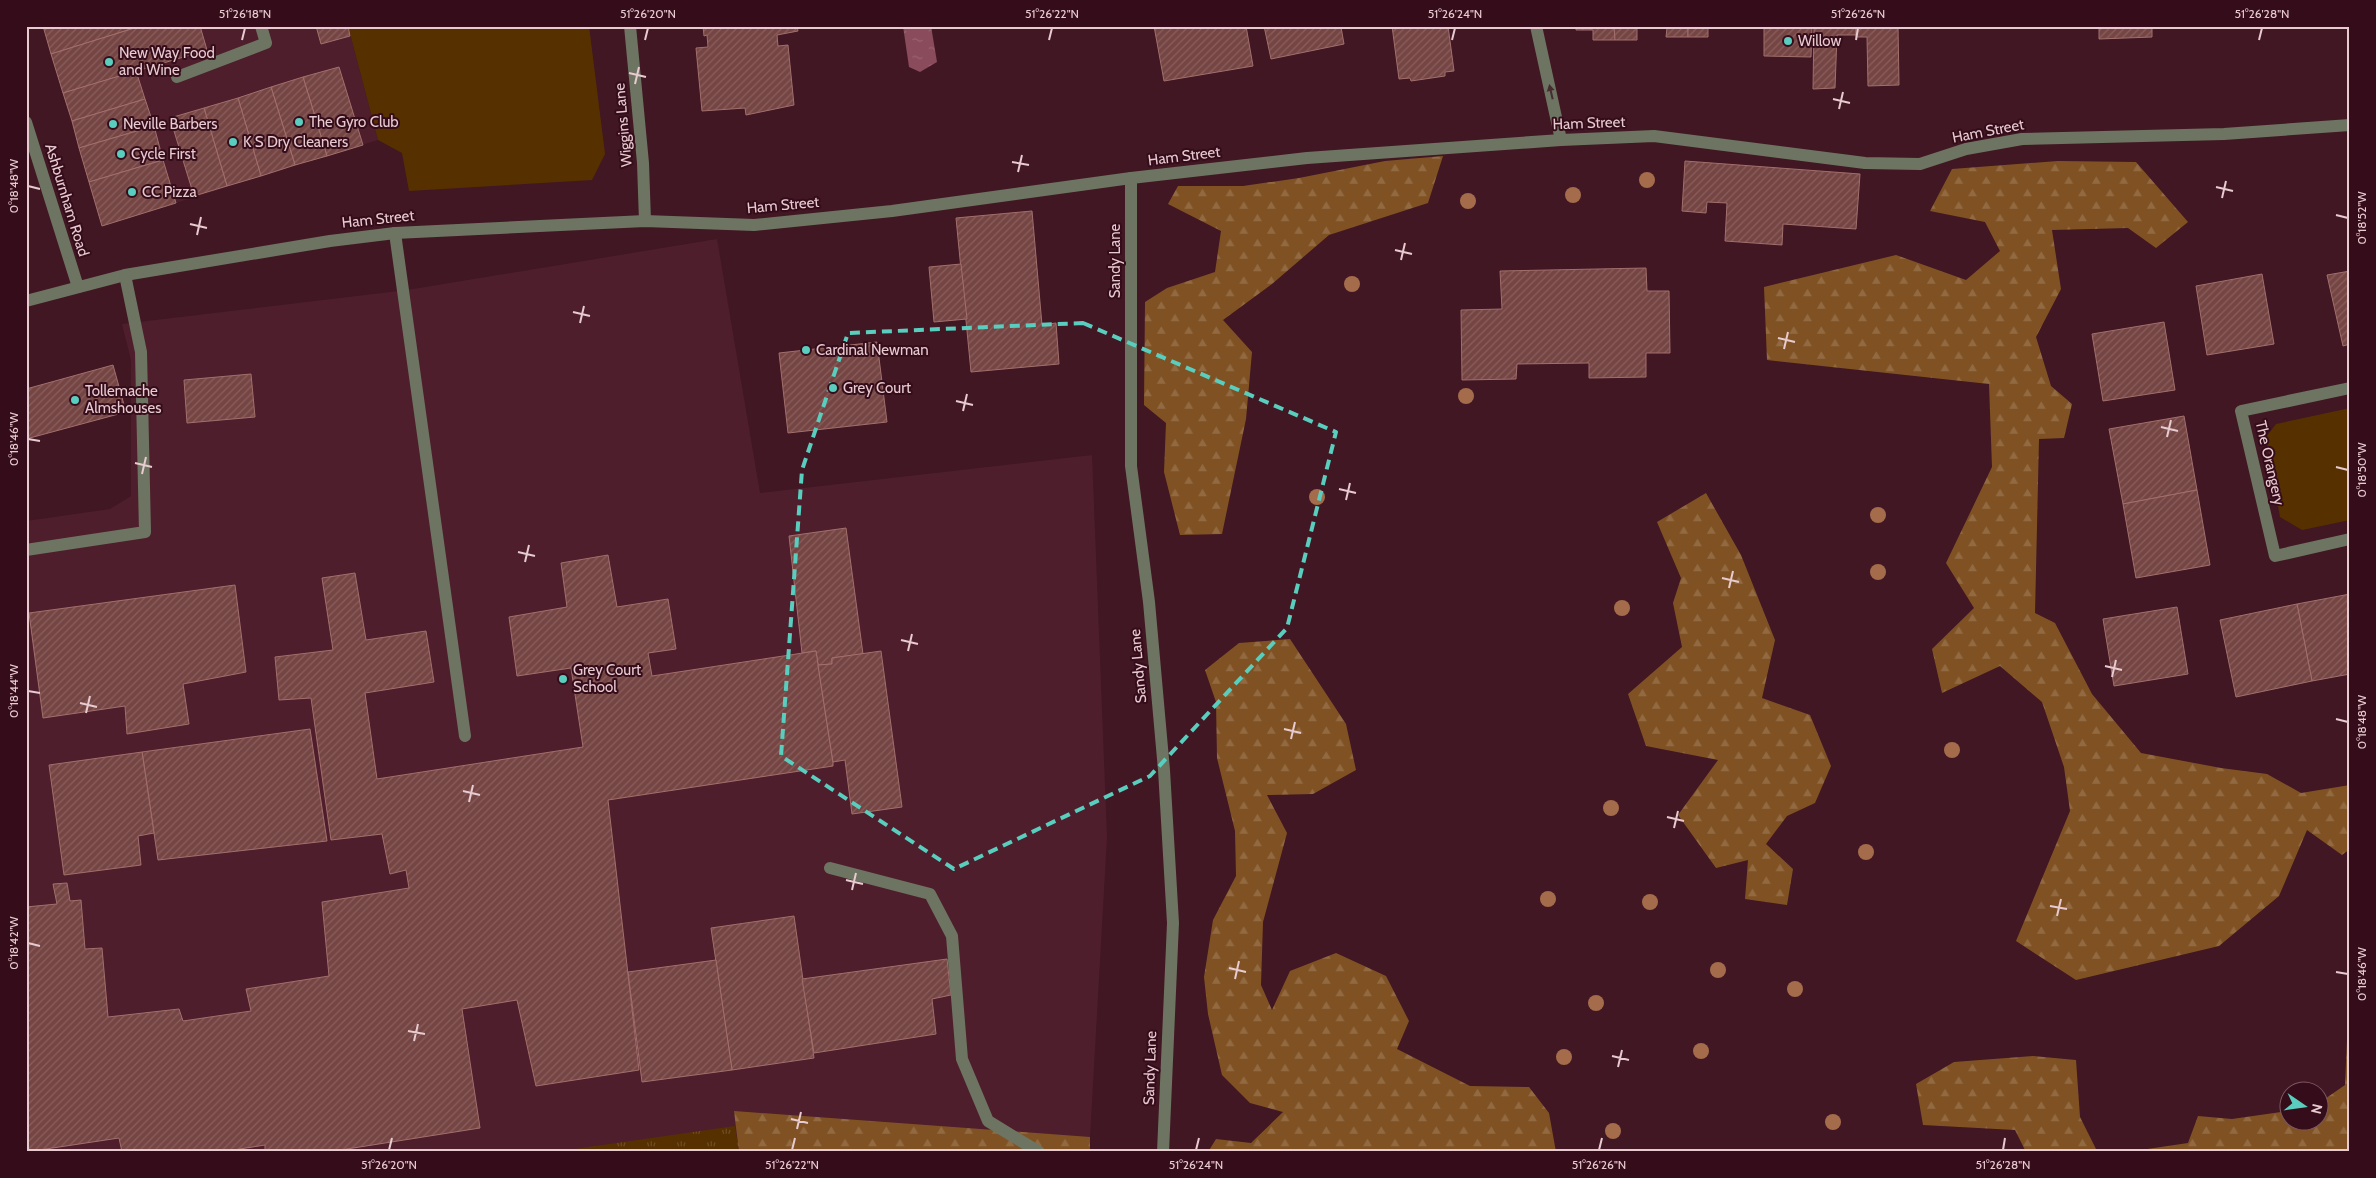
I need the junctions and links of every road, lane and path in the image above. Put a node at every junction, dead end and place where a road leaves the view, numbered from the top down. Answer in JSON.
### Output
{"nodes":[{"id":1,"x":261,"y":26,"type":"edge"},
{"id":2,"x":630,"y":26,"type":"edge"},
{"id":3,"x":1536,"y":26,"type":"edge"},
{"id":4,"x":177,"y":77,"type":"dead end"},
{"id":5,"x":26,"y":122,"type":"edge"},
{"id":6,"x":2350,"y":126,"type":"edge"},
{"id":7,"x":1561,"y":140,"type":"junction"},
{"id":8,"x":1131,"y":178,"type":"junction"},
{"id":9,"x":645,"y":221,"type":"junction"},
{"id":10,"x":395,"y":233,"type":"junction"},
{"id":11,"x":125,"y":275,"type":"junction"},
{"id":12,"x":78,"y":287,"type":"junction"},
{"id":13,"x":26,"y":301,"type":"edge"},
{"id":14,"x":2350,"y":388,"type":"edge"},
{"id":15,"x":2350,"y":540,"type":"edge"},
{"id":16,"x":26,"y":550,"type":"edge"},
{"id":17,"x":465,"y":736,"type":"dead end"},
{"id":18,"x":830,"y":868,"type":"dead end"},
{"id":19,"x":1039,"y":1152,"type":"edge"},
{"id":20,"x":1163,"y":1152,"type":"edge"}],
"edges":[{"from":1,"to":4,"type":"street"},
{"from":2,"to":9,"type":"street","name":"Wiggins Lane"},
{"from":7,"to":3,"type":"street","one_way":true},
{"from":5,"to":12,"type":"street","name":"Ashburnham Road"},
{"from":6,"to":7,"type":"street","name":"Ham Street"},
{"from":7,"to":8,"type":"street","name":"Ham Street"},
{"from":8,"to":9,"type":"street","name":"Ham Street"},
{"from":8,"to":20,"type":"street","name":"Sandy Lane"},
{"from":9,"to":10,"type":"street","name":"Ham Street"},
{"from":10,"to":11,"type":"street","name":"Ham Street"},
{"from":10,"to":17,"type":"street"},
{"from":11,"to":12,"type":"street","name":"Ham Street"},
{"from":11,"to":16,"type":"street"},
{"from":12,"to":13,"type":"street","name":"Ham Street"},
{"from":14,"to":15,"type":"street","name":"The Orangery"},
{"from":18,"to":19,"type":"street"}]}
